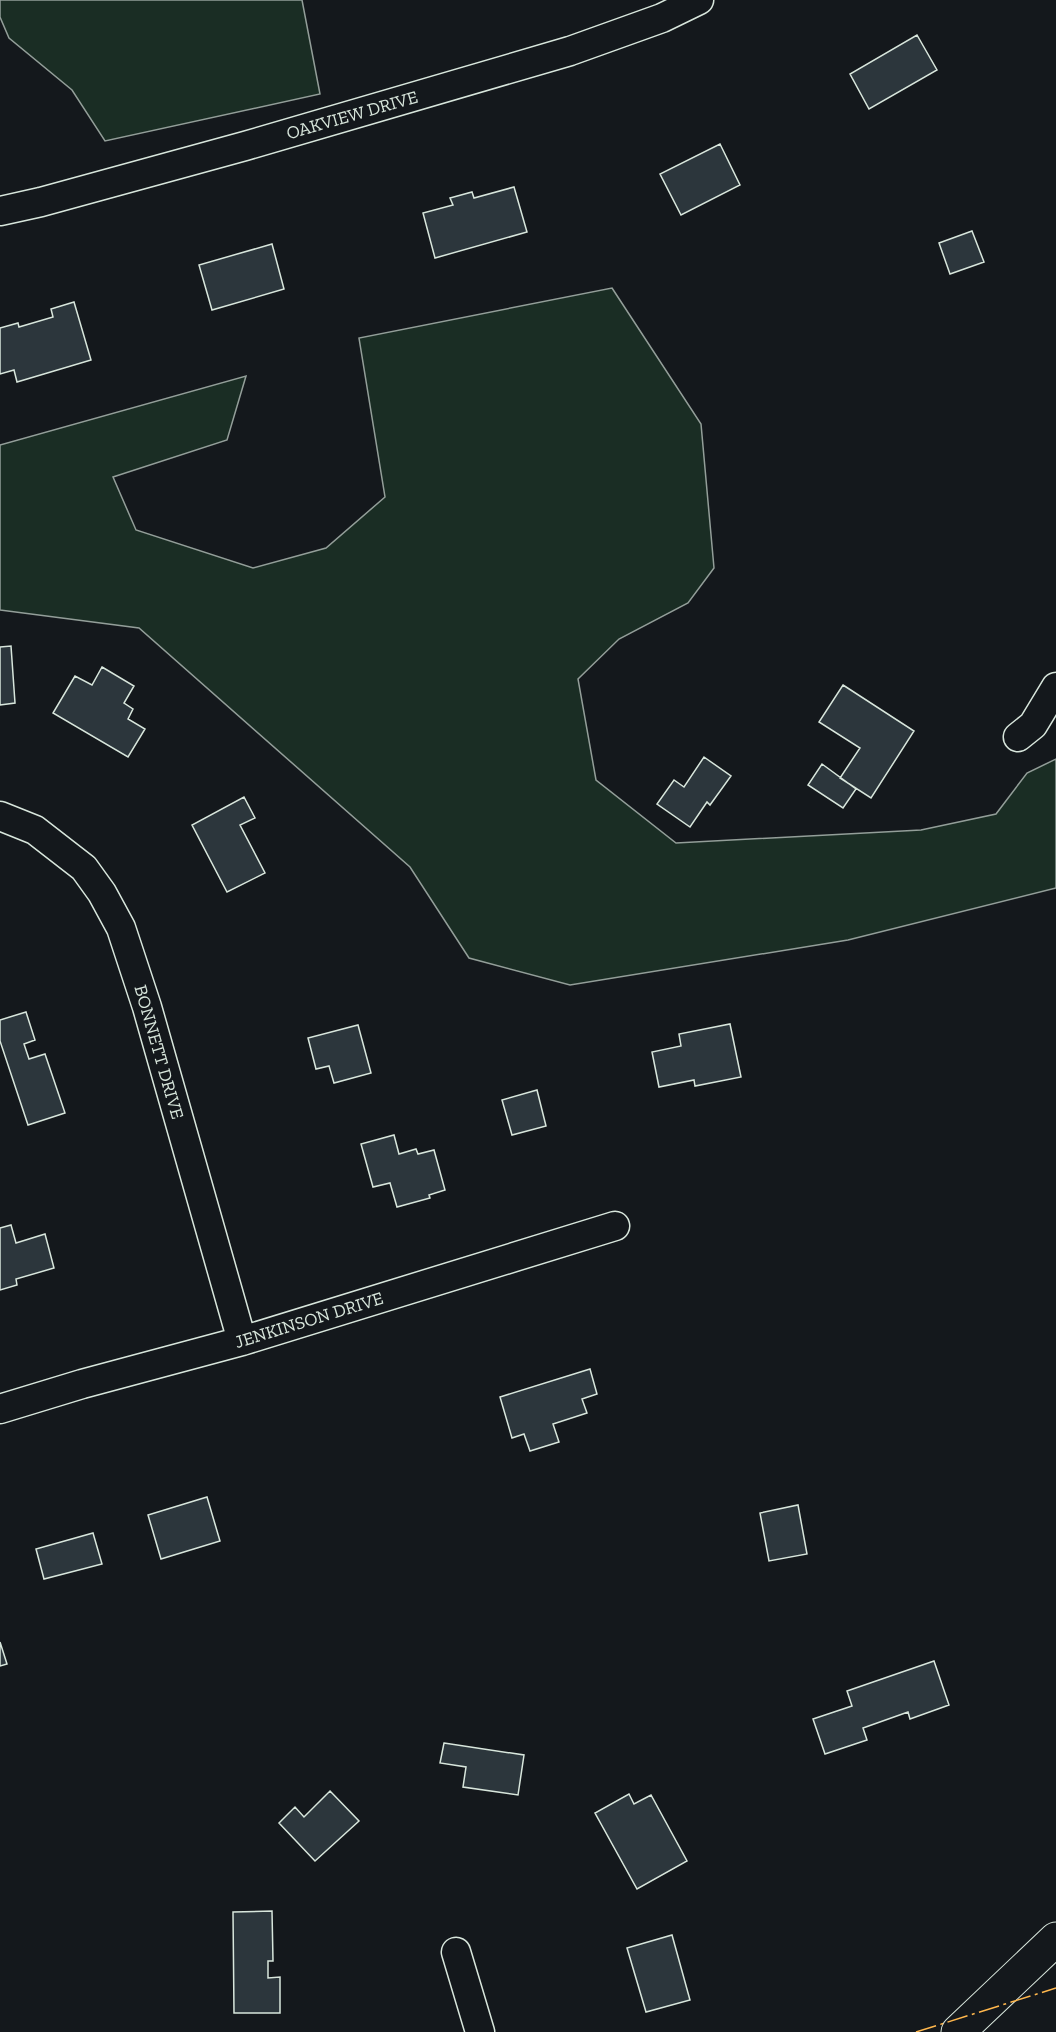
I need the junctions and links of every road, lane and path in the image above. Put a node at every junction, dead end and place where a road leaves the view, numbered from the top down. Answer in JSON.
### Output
{"nodes":[{"id":1,"x":699,"y":0,"type":"edge"},
{"id":2,"x":0,"y":211,"type":"edge"},
{"id":3,"x":1056,"y":687,"type":"edge"},
{"id":4,"x":1018,"y":737,"type":"dead end"},
{"id":5,"x":0,"y":816,"type":"edge"},
{"id":6,"x":615,"y":1226,"type":"dead end"},
{"id":7,"x":242,"y":1341,"type":"junction"},
{"id":8,"x":0,"y":1409,"type":"edge"},
{"id":9,"x":1056,"y":1940,"type":"edge"},
{"id":10,"x":456,"y":1952,"type":"dead end"},
{"id":11,"x":480,"y":2032,"type":"edge"},
{"id":12,"x":958,"y":2032,"type":"edge"}],
"edges":[{"from":1,"to":2,"type":"street","name":"OAKVIEW DRIVE"},
{"from":3,"to":4,"type":"street"},
{"from":5,"to":7,"type":"street","name":"BONNETT DRIVE"},
{"from":6,"to":7,"type":"street","name":"JENKINSON DRIVE"},
{"from":7,"to":8,"type":"street","name":"JENKINSON DRIVE"},
{"from":9,"to":12,"type":"street"},
{"from":10,"to":11,"type":"street"}]}
